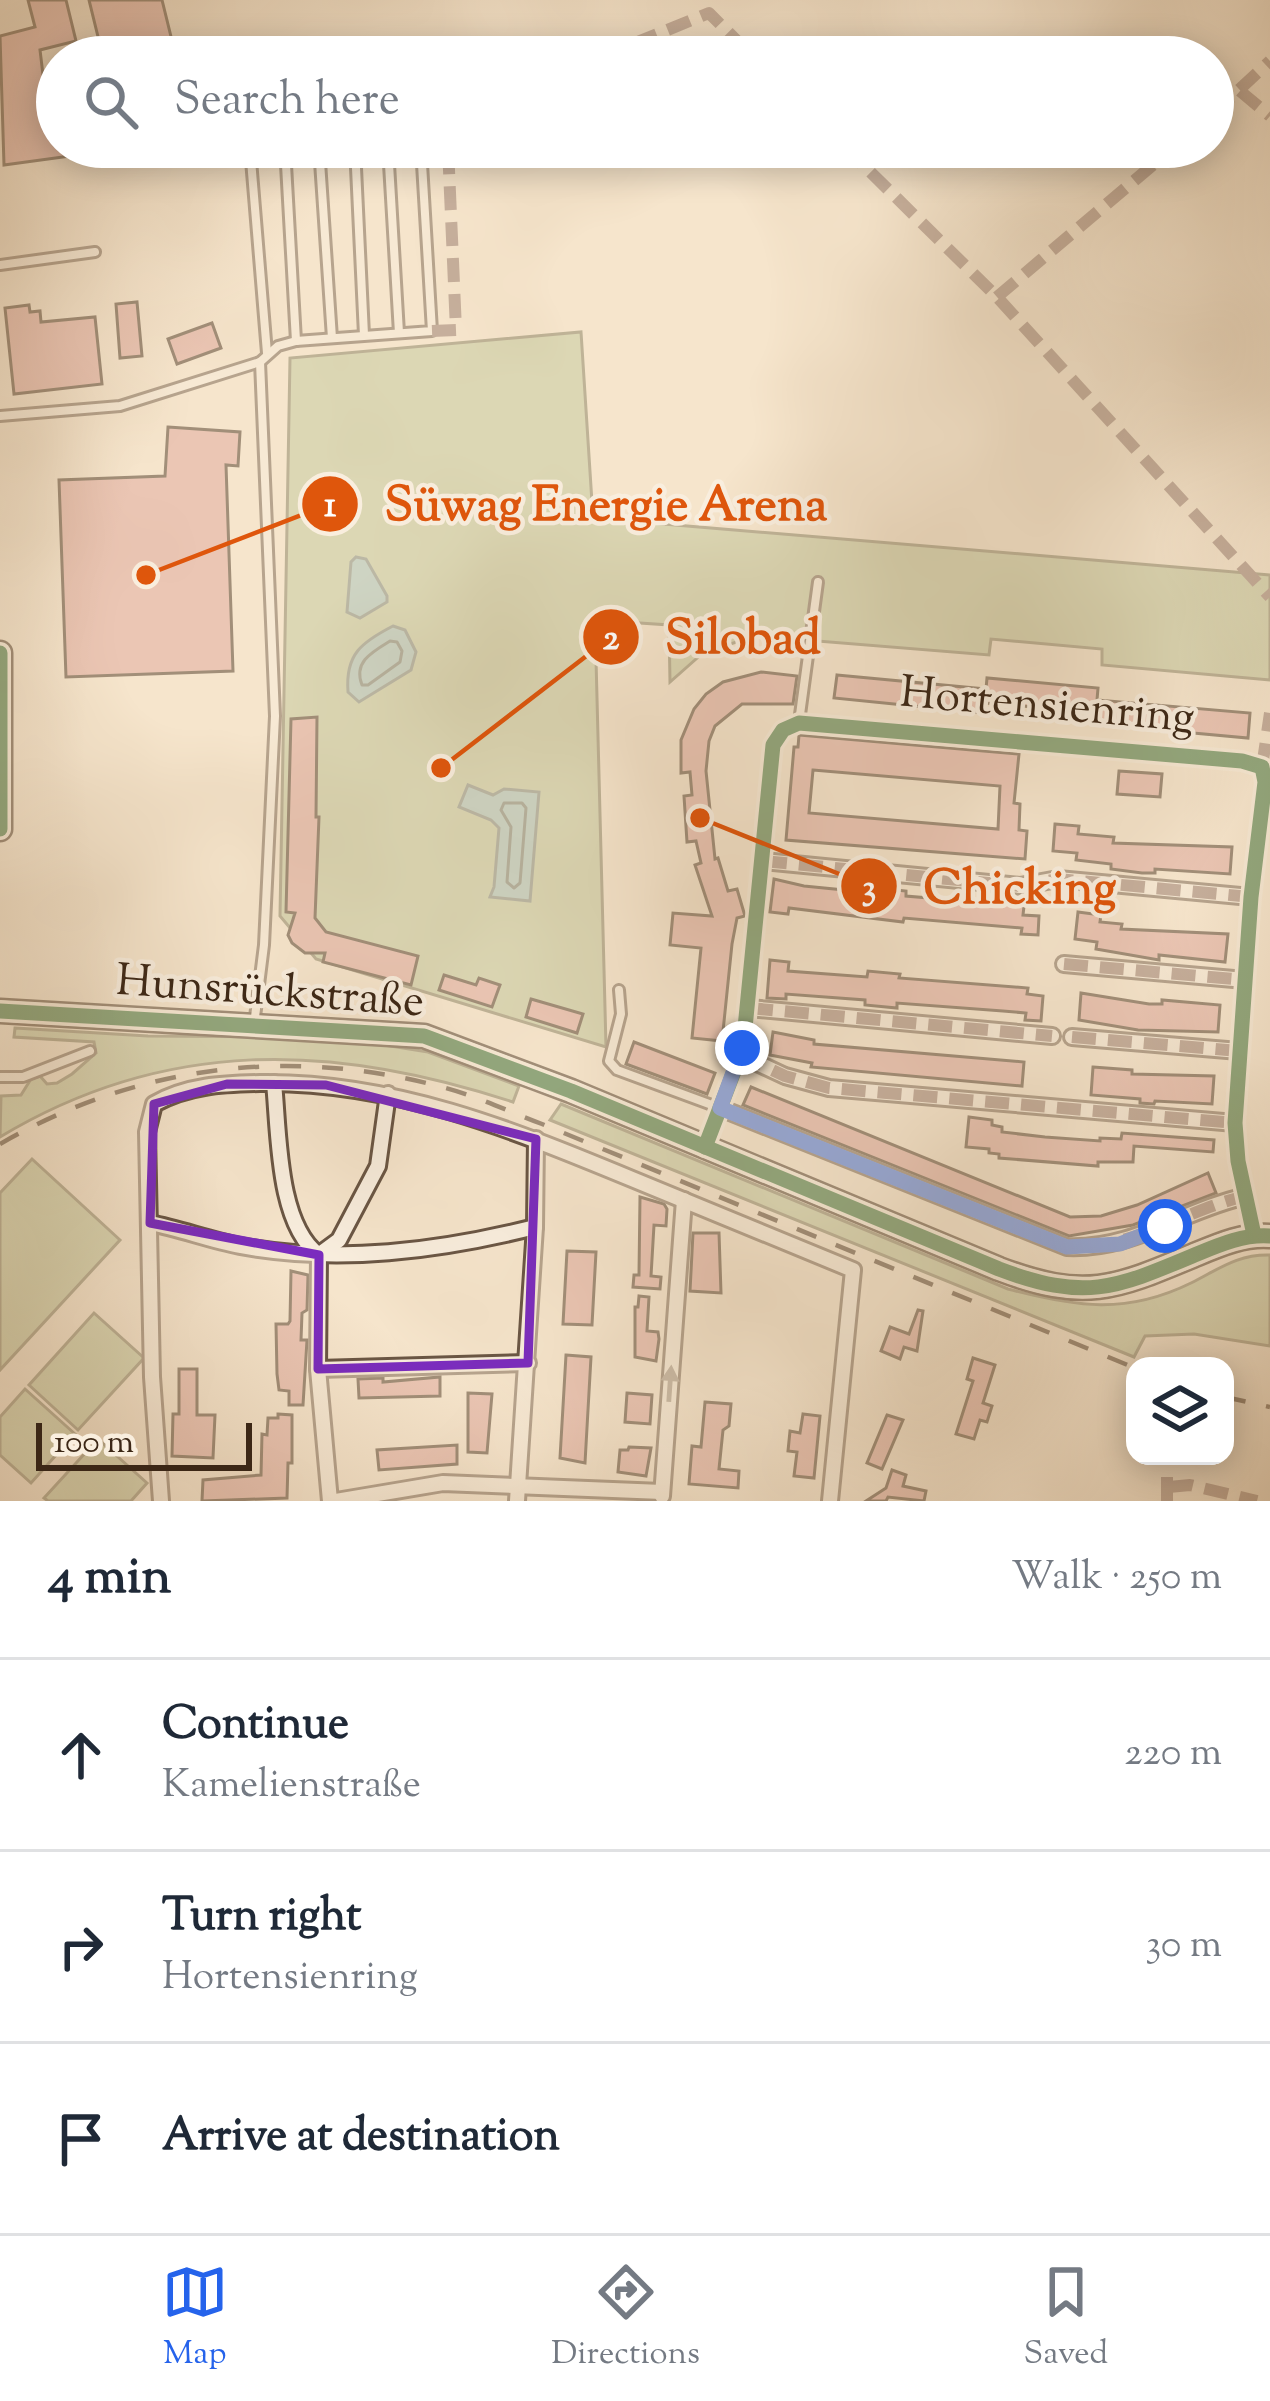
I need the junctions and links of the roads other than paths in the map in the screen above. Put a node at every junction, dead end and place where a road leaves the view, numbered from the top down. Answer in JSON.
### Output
{"nodes":[{"id":1,"x":251,"y":168,"type":"edge"},
{"id":2,"x":286,"y":168,"type":"edge"},
{"id":3,"x":320,"y":168,"type":"edge"},
{"id":4,"x":356,"y":168,"type":"edge"},
{"id":5,"x":389,"y":168,"type":"edge"},
{"id":6,"x":422,"y":168,"type":"edge"},
{"id":7,"x":95,"y":252,"type":"dead end"},
{"id":8,"x":0,"y":265,"type":"edge"},
{"id":9,"x":399,"y":333,"type":"junction"},
{"id":10,"x":364,"y":335,"type":"junction"},
{"id":11,"x":332,"y":338,"type":"junction"},
{"id":12,"x":296,"y":341,"type":"junction"},
{"id":13,"x":264,"y":358,"type":"junction"},
{"id":14,"x":0,"y":416,"type":"edge"},
{"id":15,"x":818,"y":582,"type":"dead end"},
{"id":16,"x":0,"y":652,"type":"edge"},
{"id":17,"x":799,"y":723,"type":"junction"},
{"id":18,"x":1267,"y":772,"type":"edge"},
{"id":19,"x":0,"y":829,"type":"edge"},
{"id":20,"x":763,"y":861,"type":"junction"},
{"id":21,"x":1251,"y":897,"type":"junction"},
{"id":22,"x":1064,"y":964,"type":"dead end"},
{"id":23,"x":1245,"y":980,"type":"junction"},
{"id":24,"x":619,"y":990,"type":"dead end"},
{"id":25,"x":748,"y":1008,"type":"junction"},
{"id":26,"x":0,"y":1011,"type":"edge"},
{"id":27,"x":254,"y":1025,"type":"junction"},
{"id":28,"x":1052,"y":1036,"type":"dead end"},
{"id":29,"x":1072,"y":1037,"type":"dead end"},
{"id":30,"x":90,"y":1051,"type":"dead end"},
{"id":31,"x":1239,"y":1052,"type":"junction"},
{"id":32,"x":740,"y":1055,"type":"junction"},
{"id":33,"x":0,"y":1077,"type":"edge"},
{"id":34,"x":274,"y":1083,"type":"junction"},
{"id":35,"x":388,"y":1094,"type":"junction"},
{"id":36,"x":720,"y":1108,"type":"junction"},
{"id":37,"x":1235,"y":1123,"type":"junction"},
{"id":38,"x":536,"y":1139,"type":"junction"},
{"id":39,"x":705,"y":1147,"type":"junction"},
{"id":40,"x":1246,"y":1196,"type":"junction"},
{"id":41,"x":684,"y":1200,"type":"junction"},
{"id":42,"x":150,"y":1223,"type":"junction"},
{"id":43,"x":535,"y":1227,"type":"junction"},
{"id":44,"x":1262,"y":1235,"type":"edge"},
{"id":45,"x":320,"y":1255,"type":"junction"},
{"id":46,"x":528,"y":1363,"type":"junction"},
{"id":47,"x":318,"y":1369,"type":"junction"},
{"id":48,"x":518,"y":1483,"type":"junction"},
{"id":49,"x":662,"y":1496,"type":"edge"},
{"id":50,"x":161,"y":1501,"type":"edge"},
{"id":51,"x":333,"y":1501,"type":"edge"},
{"id":52,"x":517,"y":1501,"type":"edge"},
{"id":53,"x":830,"y":1501,"type":"edge"}],
"edges":[{"from":1,"to":13,"type":"lane"},
{"from":2,"to":12,"type":"lane"},
{"from":3,"to":11,"type":"lane"},
{"from":4,"to":10,"type":"lane"},
{"from":5,"to":9,"type":"lane"},
{"from":6,"to":9,"type":"lane"},
{"from":7,"to":8,"type":"lane"},
{"from":9,"to":10,"type":"lane"},
{"from":10,"to":11,"type":"lane"},
{"from":11,"to":12,"type":"lane"},
{"from":12,"to":13,"type":"lane"},
{"from":13,"to":14,"type":"lane"},
{"from":13,"to":27,"type":"lane"},
{"from":15,"to":17,"type":"lane"},
{"from":16,"to":19,"type":"main road"},
{"from":17,"to":18,"type":"street","name":"Hortensienring"},
{"from":17,"to":20,"type":"street"},
{"from":18,"to":21,"type":"street","name":"Hortensienring"},
{"from":20,"to":21,"type":"street"},
{"from":20,"to":25,"type":"street"},
{"from":21,"to":23,"type":"street","name":"Hortensienring"},
{"from":22,"to":23,"type":"street"},
{"from":23,"to":31,"type":"street","name":"Hortensienring"},
{"from":24,"to":36,"type":"lane"},
{"from":25,"to":28,"type":"street"},
{"from":25,"to":32,"type":"street"},
{"from":26,"to":27,"type":"main road","name":"Hunsrückstraße"},
{"from":27,"to":39,"type":"main road","name":"Hunsrückstraße"},
{"from":29,"to":31,"type":"street"},
{"from":30,"to":33,"type":"lane"},
{"from":31,"to":37,"type":"street","name":"Hortensienring"},
{"from":32,"to":36,"type":"street"},
{"from":32,"to":37,"type":"street"},
{"from":34,"to":35,"type":"street"},
{"from":34,"to":42,"type":"street"},
{"from":34,"to":45,"type":"street"},
{"from":35,"to":38,"type":"street"},
{"from":35,"to":45,"type":"street"},
{"from":36,"to":39,"type":"street"},
{"from":36,"to":40,"type":"street"},
{"from":37,"to":40,"type":"street","name":"Hortensienring"},
{"from":38,"to":41,"type":"street"},
{"from":38,"to":43,"type":"street"},
{"from":39,"to":44,"type":"main road","name":"Hunsrückstraße"},
{"from":40,"to":44,"type":"street","name":"Hortensienring"},
{"from":49,"to":41,"type":"street","one_way":true},
{"from":41,"to":53,"type":"street"},
{"from":42,"to":45,"type":"street"},
{"from":42,"to":50,"type":"street"},
{"from":43,"to":45,"type":"street"},
{"from":43,"to":46,"type":"street"},
{"from":45,"to":47,"type":"street"},
{"from":46,"to":47,"type":"street"},
{"from":46,"to":48,"type":"street"},
{"from":47,"to":51,"type":"street"},
{"from":48,"to":49,"type":"street"},
{"from":48,"to":51,"type":"street"},
{"from":48,"to":52,"type":"street"}]}
